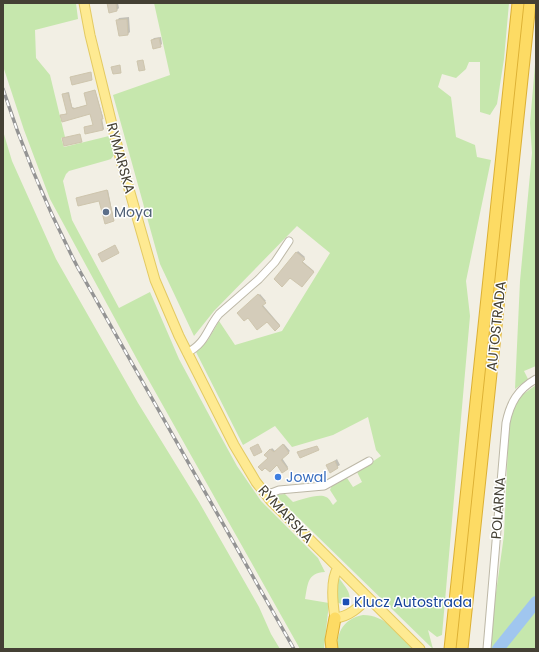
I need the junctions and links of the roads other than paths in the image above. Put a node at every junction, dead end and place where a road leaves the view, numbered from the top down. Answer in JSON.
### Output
{"nodes":[{"id":1,"x":84,"y":3,"type":"edge"},
{"id":2,"x":518,"y":3,"type":"edge"},
{"id":3,"x":530,"y":3,"type":"edge"},
{"id":4,"x":289,"y":241,"type":"dead end"},
{"id":5,"x":187,"y":353,"type":"junction"},
{"id":6,"x":536,"y":379,"type":"edge"},
{"id":7,"x":369,"y":461,"type":"dead end"},
{"id":8,"x":266,"y":495,"type":"junction"},
{"id":9,"x":338,"y":568,"type":"junction"},
{"id":10,"x":368,"y":598,"type":"junction"},
{"id":11,"x":335,"y":618,"type":"junction"},
{"id":12,"x":332,"y":649,"type":"edge"},
{"id":13,"x":420,"y":649,"type":"edge"},
{"id":14,"x":450,"y":649,"type":"edge"},
{"id":15,"x":462,"y":649,"type":"edge"},
{"id":16,"x":487,"y":649,"type":"edge"}],
"edges":[{"from":1,"to":5,"type":"main road","name":"RYMARSKA"},
{"from":2,"to":14,"type":"highway","name":"AUTOSTRADA"},
{"from":3,"to":15,"type":"highway","name":"AUTOSTRADA"},
{"from":4,"to":5,"type":"street"},
{"from":5,"to":8,"type":"main road","name":"RYMARSKA"},
{"from":6,"to":16,"type":"street","name":"POLARNA"},
{"from":7,"to":8,"type":"street"},
{"from":8,"to":9,"type":"main road","name":"RYMARSKA"},
{"from":9,"to":10,"type":"main road","name":"RYMARSKA"},
{"from":9,"to":11,"type":"main road"},
{"from":10,"to":11,"type":"main road"},
{"from":10,"to":13,"type":"main road","name":"RYMARSKA"},
{"from":11,"to":12,"type":"highway"}]}
